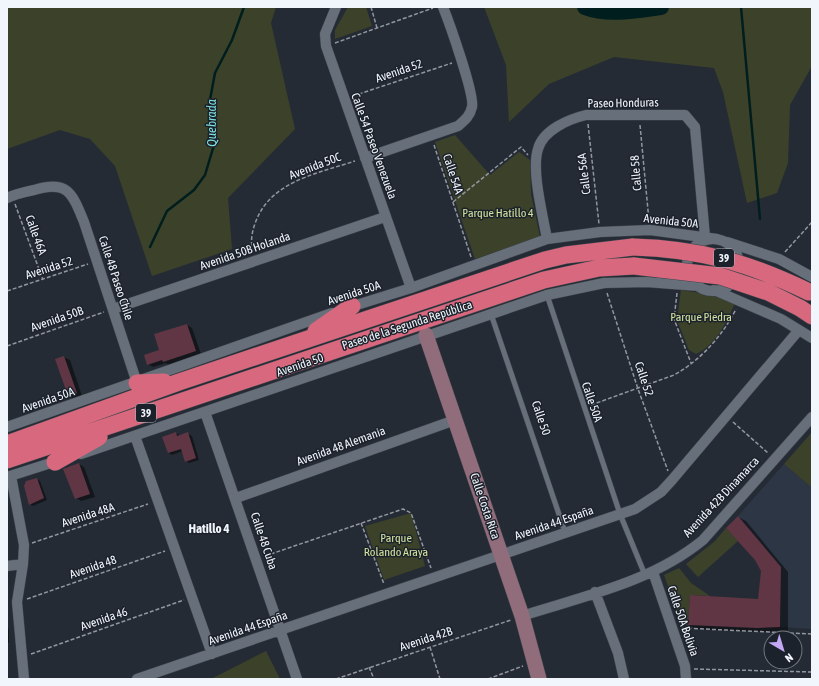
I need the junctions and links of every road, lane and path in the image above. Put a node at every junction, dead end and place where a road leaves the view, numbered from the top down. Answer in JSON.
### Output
{"nodes":[{"id":1,"x":371,"y":7,"type":"edge"},
{"id":2,"x":435,"y":7,"type":"edge"},
{"id":3,"x":443,"y":7,"type":"edge"},
{"id":4,"x":334,"y":10,"type":"edge"},
{"id":5,"x":377,"y":28,"type":"junction"},
{"id":6,"x":326,"y":46,"type":"junction"},
{"id":7,"x":461,"y":59,"type":"junction"},
{"id":8,"x":343,"y":99,"type":"junction"},
{"id":9,"x":586,"y":115,"type":"junction"},
{"id":10,"x":639,"y":115,"type":"junction"},
{"id":11,"x":431,"y":136,"type":"junction"},
{"id":12,"x":521,"y":147,"type":"dead end"},
{"id":13,"x":365,"y":158,"type":"junction"},
{"id":14,"x":9,"y":197,"type":"edge"},
{"id":15,"x":453,"y":202,"type":"junction"},
{"id":16,"x":385,"y":217,"type":"junction"},
{"id":17,"x":812,"y":222,"type":"edge"},
{"id":18,"x":650,"y":230,"type":"junction"},
{"id":19,"x":600,"y":232,"type":"junction"},
{"id":20,"x":705,"y":237,"type":"junction"},
{"id":21,"x":547,"y":239,"type":"junction"},
{"id":22,"x":721,"y":240,"type":"junction"},
{"id":23,"x":779,"y":259,"type":"junction"},
{"id":24,"x":97,"y":261,"type":"junction"},
{"id":25,"x":256,"y":261,"type":"junction"},
{"id":26,"x":474,"y":264,"type":"junction"},
{"id":27,"x":43,"y":280,"type":"junction"},
{"id":28,"x":604,"y":283,"type":"junction"},
{"id":29,"x":678,"y":285,"type":"junction"},
{"id":30,"x":699,"y":286,"type":"junction"},
{"id":31,"x":811,"y":287,"type":"edge"},
{"id":32,"x":410,"y":288,"type":"junction"},
{"id":33,"x":714,"y":290,"type":"junction"},
{"id":34,"x":7,"y":291,"type":"edge"},
{"id":35,"x":547,"y":295,"type":"junction"},
{"id":36,"x":740,"y":301,"type":"junction"},
{"id":37,"x":352,"y":306,"type":"junction"},
{"id":38,"x":113,"y":309,"type":"junction"},
{"id":39,"x":806,"y":312,"type":"edge"},
{"id":40,"x":491,"y":313,"type":"junction"},
{"id":41,"x":799,"y":330,"type":"junction"},
{"id":42,"x":426,"y":335,"type":"junction"},
{"id":43,"x":812,"y":338,"type":"edge"},
{"id":44,"x":300,"y":342,"type":"junction"},
{"id":45,"x":7,"y":346,"type":"edge"},
{"id":46,"x":692,"y":363,"type":"junction"},
{"id":47,"x":179,"y":382,"type":"junction"},
{"id":48,"x":137,"y":383,"type":"junction"},
{"id":49,"x":638,"y":389,"type":"junction"},
{"id":50,"x":584,"y":407,"type":"junction"},
{"id":51,"x":205,"y":412,"type":"junction"},
{"id":52,"x":726,"y":416,"type":"junction"},
{"id":53,"x":133,"y":417,"type":"junction"},
{"id":54,"x":812,"y":417,"type":"edge"},
{"id":55,"x":455,"y":420,"type":"junction"},
{"id":56,"x":7,"y":427,"type":"edge"},
{"id":57,"x":135,"y":436,"type":"junction"},
{"id":58,"x":7,"y":444,"type":"edge"},
{"id":59,"x":774,"y":458,"type":"junction"},
{"id":60,"x":55,"y":462,"type":"junction"},
{"id":61,"x":8,"y":471,"type":"edge"},
{"id":62,"x":672,"y":480,"type":"junction"},
{"id":63,"x":236,"y":498,"type":"junction"},
{"id":64,"x":158,"y":501,"type":"junction"},
{"id":65,"x":620,"y":514,"type":"junction"},
{"id":66,"x":361,"y":523,"type":"junction"},
{"id":67,"x":565,"y":532,"type":"junction"},
{"id":68,"x":24,"y":545,"type":"junction"},
{"id":69,"x":174,"y":548,"type":"junction"},
{"id":70,"x":502,"y":554,"type":"junction"},
{"id":71,"x":257,"y":559,"type":"junction"},
{"id":72,"x":23,"y":564,"type":"junction"},
{"id":73,"x":7,"y":566,"type":"edge"},
{"id":74,"x":649,"y":574,"type":"junction"},
{"id":75,"x":434,"y":578,"type":"junction"},
{"id":76,"x":595,"y":592,"type":"junction"},
{"id":77,"x":387,"y":594,"type":"junction"},
{"id":78,"x":192,"y":598,"type":"junction"},
{"id":79,"x":17,"y":602,"type":"junction"},
{"id":80,"x":522,"y":616,"type":"junction"},
{"id":81,"x":673,"y":628,"type":"junction"},
{"id":82,"x":280,"y":630,"type":"junction"},
{"id":83,"x":812,"y":634,"type":"edge"},
{"id":84,"x":430,"y":647,"type":"junction"},
{"id":85,"x":212,"y":654,"type":"junction"},
{"id":86,"x":21,"y":657,"type":"junction"},
{"id":87,"x":536,"y":661,"type":"junction"},
{"id":88,"x":369,"y":667,"type":"junction"},
{"id":89,"x":812,"y":672,"type":"edge"},
{"id":90,"x":686,"y":674,"type":"edge"},
{"id":91,"x":24,"y":679,"type":"edge"},
{"id":92,"x":137,"y":679,"type":"edge"},
{"id":93,"x":297,"y":679,"type":"edge"},
{"id":94,"x":336,"y":679,"type":"edge"},
{"id":95,"x":374,"y":679,"type":"edge"},
{"id":96,"x":440,"y":679,"type":"edge"},
{"id":97,"x":488,"y":679,"type":"edge"},
{"id":98,"x":539,"y":679,"type":"edge"},
{"id":99,"x":624,"y":679,"type":"edge"}],
"edges":[{"from":1,"to":5,"type":"path"},
{"from":2,"to":5,"type":"path"},
{"from":3,"to":7,"type":"street"},
{"from":4,"to":6,"type":"street","name":"Calle 54 Paseo Venezuela"},
{"from":5,"to":6,"type":"path"},
{"from":6,"to":8,"type":"street","name":"Calle 54 Paseo Venezuela"},
{"from":7,"to":8,"type":"path","name":"Avenida 52"},
{"from":7,"to":11,"type":"street"},
{"from":8,"to":13,"type":"street","name":"Calle 54 Paseo Venezuela"},
{"from":9,"to":10,"type":"street","name":"Paseo Honduras"},
{"from":9,"to":19,"type":"path","name":"Calle 56A"},
{"from":9,"to":21,"type":"street","name":"Paseo Honduras"},
{"from":10,"to":18,"type":"path","name":"Calle 58"},
{"from":10,"to":20,"type":"street","name":"Paseo Honduras"},
{"from":11,"to":13,"type":"street"},
{"from":11,"to":15,"type":"path","name":"Calle 54A"},
{"from":12,"to":15,"type":"path"},
{"from":13,"to":16,"type":"street","name":"Calle 54 Paseo Venezuela"},
{"from":13,"to":25,"type":"path","name":"Avenida 50C"},
{"from":14,"to":24,"type":"street","name":"Calle 48 Paseo Chile"},
{"from":14,"to":27,"type":"path","name":"Calle 46A"},
{"from":15,"to":26,"type":"path","name":"Calle 54A"},
{"from":16,"to":25,"type":"street","name":"Avenida 50B Holanda"},
{"from":16,"to":32,"type":"street","name":"Calle 54 Paseo Venezuela"},
{"from":17,"to":23,"type":"path"},
{"from":18,"to":19,"type":"street","name":"Avenida 50A"},
{"from":18,"to":20,"type":"street","name":"Avenida 50A"},
{"from":19,"to":21,"type":"street","name":"Avenida 50A"},
{"from":20,"to":22,"type":"street","name":"Avenida 50A"},
{"from":21,"to":26,"type":"street","name":"Avenida 50A"},
{"from":22,"to":23,"type":"street","name":"Avenida 50A"},
{"from":22,"to":30,"type":"street"},
{"from":22,"to":33,"type":"street"},
{"from":23,"to":31,"type":"street","name":"Avenida 50A"},
{"from":24,"to":27,"type":"path","name":"Avenida 52"},
{"from":24,"to":38,"type":"street","name":"Calle 48 Paseo Chile"},
{"from":25,"to":38,"type":"street","name":"Avenida 50B Holanda"},
{"from":26,"to":32,"type":"street","name":"Avenida 50A"},
{"from":27,"to":34,"type":"path","name":"Avenida 52"},
{"from":28,"to":29,"type":"street","name":"Avenida 50"},
{"from":28,"to":35,"type":"street","name":"Avenida 50"},
{"from":28,"to":49,"type":"path","name":"Calle 52"},
{"from":29,"to":30,"type":"street","name":"Avenida 50"},
{"from":29,"to":46,"type":"path"},
{"from":30,"to":33,"type":"street"},
{"from":31,"to":44,"type":"highway","name":"Paseo de la Segunda República","number":"39","bridge":true},
{"from":32,"to":37,"type":"street","name":"Avenida 50A"},
{"from":33,"to":36,"type":"street"},
{"from":35,"to":40,"type":"street","name":"Avenida 50"},
{"from":35,"to":50,"type":"lane","name":"Calle 50A"},
{"from":36,"to":41,"type":"street"},
{"from":36,"to":46,"type":"path"},
{"from":37,"to":44,"type":"highway"},
{"from":37,"to":48,"type":"street","name":"Avenida 50A"},
{"from":38,"to":45,"type":"path","name":"Avenida 50B"},
{"from":38,"to":48,"type":"street","name":"Calle 48 Paseo Chile"},
{"from":39,"to":53,"type":"highway","name":"Paseo de la Segunda República","number":"39","bridge":true},
{"from":40,"to":42,"type":"street","name":"Avenida 50"},
{"from":40,"to":67,"type":"lane","name":"Calle 50"},
{"from":41,"to":43,"type":"street"},
{"from":41,"to":52,"type":"street","name":"Avenida 44 España"},
{"from":42,"to":51,"type":"street","name":"Avenida 50"},
{"from":42,"to":55,"type":"main road","name":"Calle Costa Rica"},
{"from":44,"to":47,"type":"highway","name":"Paseo de la Segunda República","number":"39"},
{"from":46,"to":49,"type":"path"},
{"from":47,"to":48,"type":"highway"},
{"from":47,"to":58,"type":"highway","name":"Paseo de la Segunda República","number":"39"},
{"from":48,"to":56,"type":"street","name":"Avenida 50A"},
{"from":49,"to":50,"type":"path"},
{"from":49,"to":62,"type":"path","name":"Calle 52"},
{"from":50,"to":65,"type":"lane","name":"Calle 50A"},
{"from":51,"to":57,"type":"street","name":"Avenida 50"},
{"from":51,"to":63,"type":"street","name":"Calle 48 Cuba"},
{"from":52,"to":59,"type":"path"},
{"from":52,"to":62,"type":"street","name":"Avenida 44 España"},
{"from":53,"to":60,"type":"highway"},
{"from":53,"to":61,"type":"highway","name":"Paseo de la Segunda República","number":"39"},
{"from":54,"to":59,"type":"street","name":"Avenida 42B Dinamarca"},
{"from":55,"to":63,"type":"street","name":"Avenida 48 Alemania"},
{"from":55,"to":70,"type":"main road","name":"Calle Costa Rica"},
{"from":57,"to":60,"type":"street","name":"Avenida 50"},
{"from":57,"to":64,"type":"street"},
{"from":59,"to":74,"type":"street","name":"Avenida 42B Dinamarca"},
{"from":60,"to":61,"type":"street","name":"Avenida 50"},
{"from":61,"to":68,"type":"street"},
{"from":62,"to":65,"type":"street","name":"Avenida 44 España"},
{"from":63,"to":71,"type":"street","name":"Calle 48 Cuba"},
{"from":64,"to":68,"type":"path","name":"Avenida 48A"},
{"from":64,"to":69,"type":"street"},
{"from":65,"to":67,"type":"street","name":"Avenida 44 España"},
{"from":65,"to":74,"type":"lane","name":"Calle 50A Bolivia"},
{"from":66,"to":71,"type":"path"},
{"from":66,"to":75,"type":"path"},
{"from":66,"to":77,"type":"path"},
{"from":67,"to":70,"type":"street","name":"Avenida 44 España"},
{"from":68,"to":72,"type":"street"},
{"from":69,"to":78,"type":"street"},
{"from":69,"to":79,"type":"path","name":"Avenida 48"},
{"from":70,"to":75,"type":"street","name":"Avenida 44 España"},
{"from":70,"to":80,"type":"main road","name":"Calle Costa Rica"},
{"from":71,"to":82,"type":"street","name":"Calle 48 Cuba"},
{"from":72,"to":73,"type":"street"},
{"from":72,"to":79,"type":"street"},
{"from":74,"to":76,"type":"street","name":"Avenida 42B Dinamarca"},
{"from":74,"to":81,"type":"street","name":"Calle 50A Bolivia"},
{"from":75,"to":77,"type":"street","name":"Avenida 44 España"},
{"from":76,"to":80,"type":"street","name":"Avenida 42B Dinamarca"},
{"from":76,"to":99,"type":"street"},
{"from":77,"to":82,"type":"street","name":"Avenida 44 España"},
{"from":78,"to":85,"type":"street"},
{"from":78,"to":86,"type":"path","name":"Avenida 46"},
{"from":79,"to":86,"type":"street"},
{"from":80,"to":84,"type":"path","name":"Avenida 42B"},
{"from":80,"to":87,"type":"main road","name":"Calle Costa Rica"},
{"from":81,"to":83,"type":"path"},
{"from":81,"to":90,"type":"street","name":"Calle 50A Bolivia"},
{"from":82,"to":85,"type":"street","name":"Avenida 44 España"},
{"from":82,"to":93,"type":"street","name":"Calle 48 Cuba"},
{"from":84,"to":88,"type":"path","name":"Avenida 42B"},
{"from":84,"to":96,"type":"path"},
{"from":85,"to":92,"type":"street","name":"Avenida 44 España"},
{"from":86,"to":91,"type":"street"},
{"from":87,"to":97,"type":"path"},
{"from":87,"to":98,"type":"main road","name":"Calle Costa Rica"},
{"from":88,"to":94,"type":"path","name":"Avenida 42B"},
{"from":88,"to":95,"type":"path"},
{"from":89,"to":90,"type":"path"}]}
